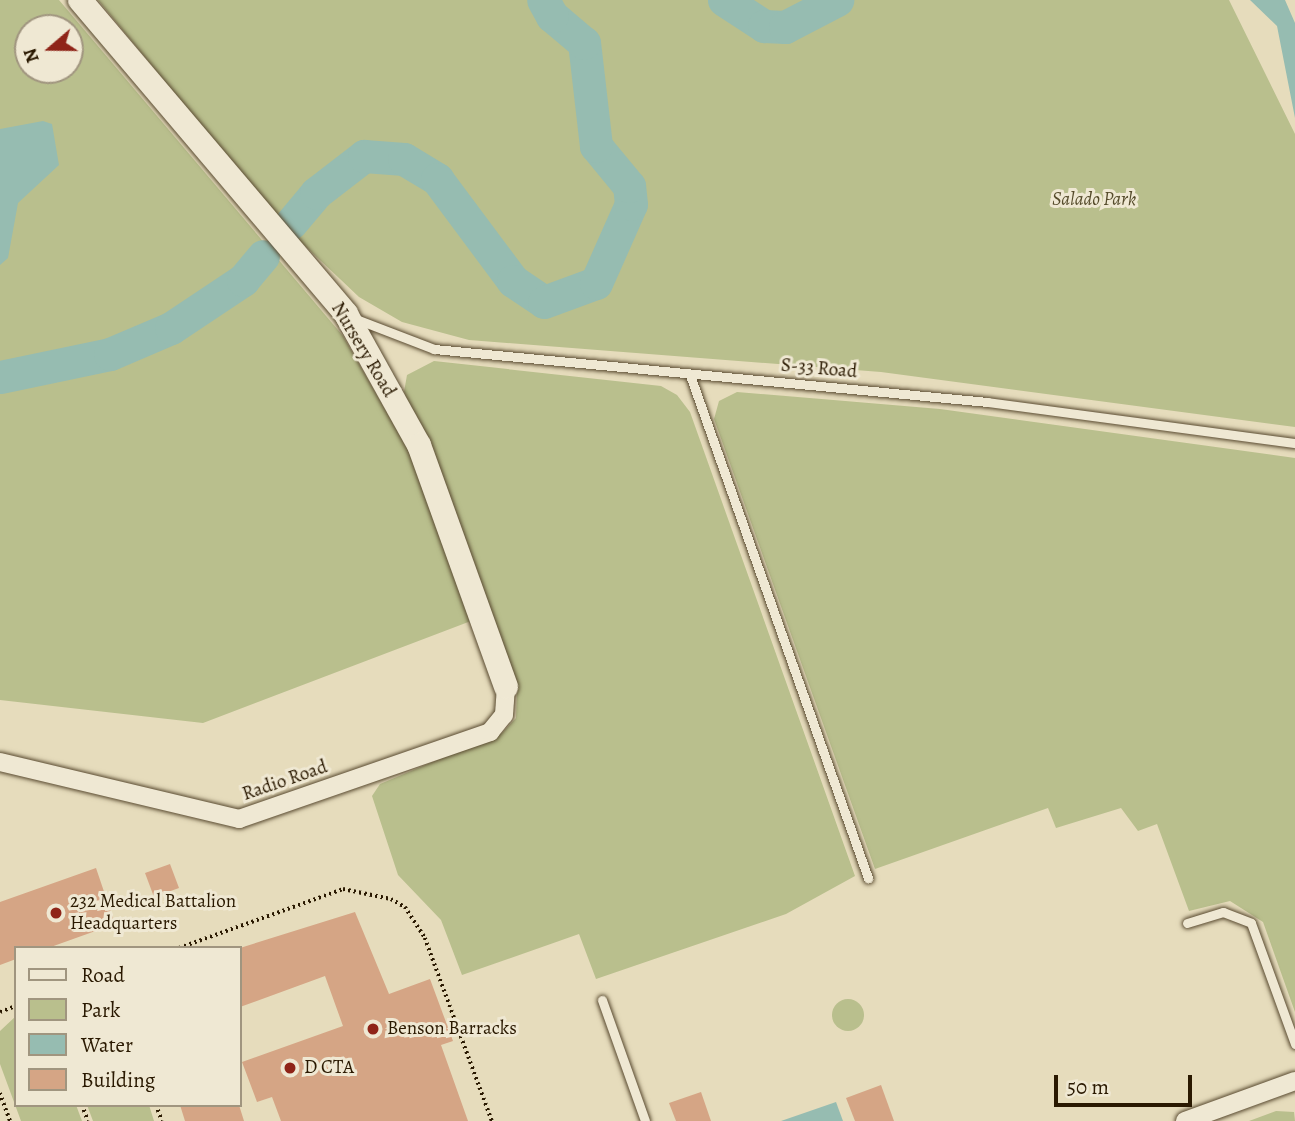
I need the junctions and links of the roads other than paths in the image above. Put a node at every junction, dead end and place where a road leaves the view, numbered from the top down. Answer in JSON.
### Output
{"nodes":[{"id":1,"x":80,"y":0,"type":"edge"},
{"id":2,"x":346,"y":314,"type":"junction"},
{"id":3,"x":690,"y":375,"type":"junction"},
{"id":4,"x":1295,"y":443,"type":"edge"},
{"id":5,"x":506,"y":687,"type":"joint"},
{"id":6,"x":0,"y":762,"type":"edge"},
{"id":7,"x":868,"y":878,"type":"dead end"},
{"id":8,"x":1187,"y":923,"type":"dead end"},
{"id":9,"x":602,"y":1000,"type":"dead end"},
{"id":10,"x":1295,"y":1044,"type":"edge"},
{"id":11,"x":1295,"y":1081,"type":"edge"},
{"id":12,"x":645,"y":1121,"type":"edge"},
{"id":13,"x":1185,"y":1121,"type":"edge"}],
"edges":[{"from":1,"to":2,"type":"street","name":"Nursery Road"},
{"from":2,"to":3,"type":"lane","name":"S-33 Road"},
{"from":2,"to":5,"type":"street","name":"Nursery Road"},
{"from":3,"to":4,"type":"lane","name":"S-33 Road"},
{"from":3,"to":7,"type":"lane"},
{"from":5,"to":6,"type":"street","name":"Radio Road"},
{"from":8,"to":10,"type":"lane"},
{"from":9,"to":12,"type":"lane"},
{"from":11,"to":13,"type":"street"}]}
